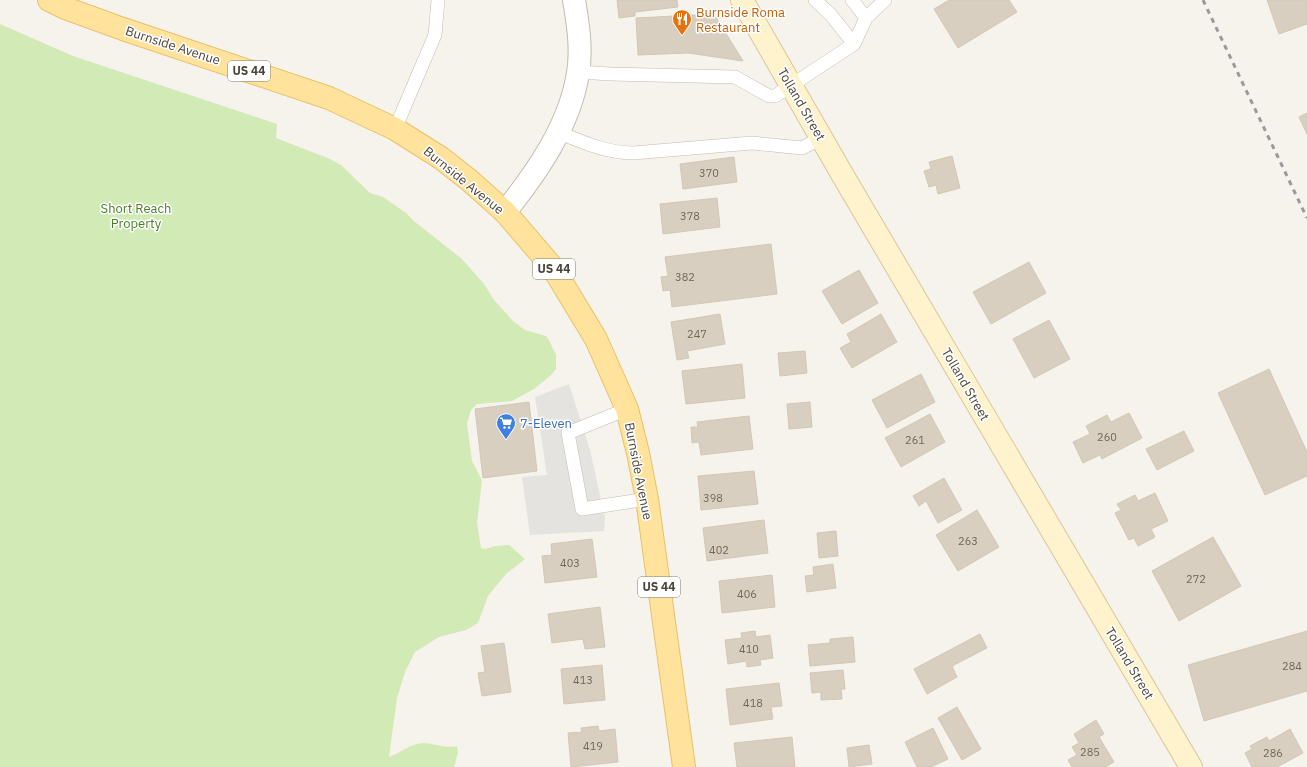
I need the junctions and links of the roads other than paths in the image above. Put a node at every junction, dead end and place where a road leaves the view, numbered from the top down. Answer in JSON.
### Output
{"nodes":[{"id":1,"x":49,"y":0,"type":"edge"},
{"id":2,"x":438,"y":0,"type":"edge"},
{"id":3,"x":574,"y":0,"type":"edge"},
{"id":4,"x":742,"y":0,"type":"edge"},
{"id":5,"x":815,"y":0,"type":"edge"},
{"id":6,"x":852,"y":0,"type":"edge"},
{"id":7,"x":885,"y":0,"type":"edge"},
{"id":8,"x":866,"y":18,"type":"junction"},
{"id":9,"x":854,"y":44,"type":"junction"},
{"id":10,"x":579,"y":72,"type":"junction"},
{"id":11,"x":792,"y":86,"type":"junction"},
{"id":12,"x":395,"y":129,"type":"junction"},
{"id":13,"x":558,"y":132,"type":"junction"},
{"id":14,"x":821,"y":138,"type":"junction"},
{"id":15,"x":505,"y":212,"type":"junction"},
{"id":16,"x":627,"y":409,"type":"junction"},
{"id":17,"x":647,"y":499,"type":"junction"},
{"id":18,"x":684,"y":767,"type":"edge"},
{"id":19,"x":1191,"y":767,"type":"edge"}],
"edges":[{"from":1,"to":12,"type":"main road","name":"Burnside Avenue","number":"US 44"},
{"from":2,"to":12,"type":"lane"},
{"from":3,"to":10,"type":"street"},
{"from":4,"to":11,"type":"main road","name":"Tolland Street"},
{"from":5,"to":9,"type":"lane"},
{"from":6,"to":8,"type":"lane"},
{"from":7,"to":8,"type":"lane"},
{"from":8,"to":9,"type":"lane"},
{"from":9,"to":11,"type":"lane"},
{"from":10,"to":11,"type":"lane"},
{"from":10,"to":13,"type":"street"},
{"from":11,"to":14,"type":"main road","name":"Tolland Street"},
{"from":12,"to":15,"type":"main road","name":"Burnside Avenue","number":"US 44"},
{"from":13,"to":14,"type":"lane"},
{"from":13,"to":15,"type":"street"},
{"from":14,"to":19,"type":"main road","name":"Tolland Street"},
{"from":15,"to":16,"type":"main road","name":"Burnside Avenue","number":"US 44"},
{"from":16,"to":17,"type":"main road","name":"Burnside Avenue","number":"US 44"},
{"from":16,"to":17,"type":"lane"},
{"from":17,"to":18,"type":"main road","name":"Burnside Avenue","number":"US 44"}]}
